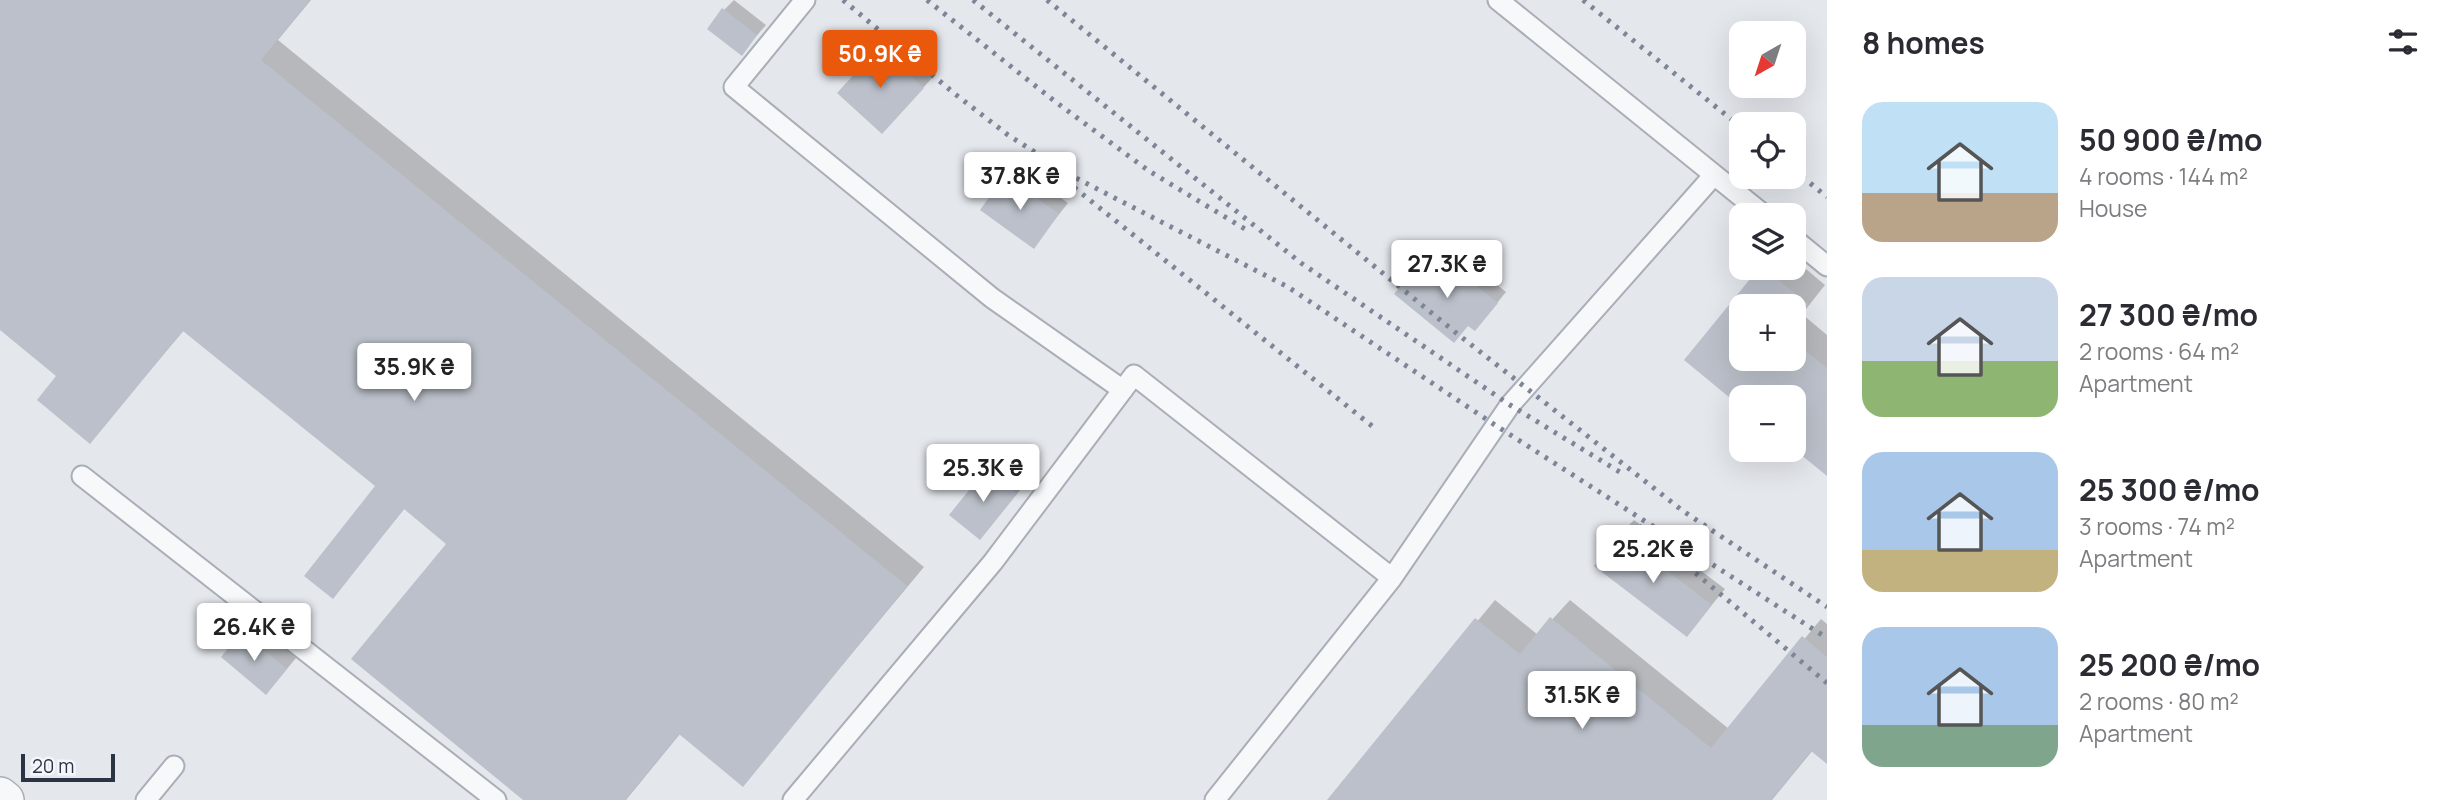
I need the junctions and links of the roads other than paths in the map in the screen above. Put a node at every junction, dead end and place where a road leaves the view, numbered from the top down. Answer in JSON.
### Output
{"nodes":[{"id":1,"x":805,"y":0,"type":"edge"},
{"id":2,"x":1498,"y":0,"type":"edge"},
{"id":3,"x":1714,"y":175,"type":"junction"},
{"id":4,"x":1749,"y":203,"type":"edge"},
{"id":5,"x":1806,"y":249,"type":"edge"},
{"id":6,"x":1827,"y":266,"type":"edge"},
{"id":7,"x":1123,"y":390,"type":"junction"},
{"id":8,"x":82,"y":476,"type":"dead end"},
{"id":9,"x":1392,"y":578,"type":"junction"},
{"id":10,"x":174,"y":766,"type":"dead end"},
{"id":11,"x":0,"y":796,"type":"edge"},
{"id":12,"x":5,"y":800,"type":"edge"},
{"id":13,"x":146,"y":800,"type":"edge"},
{"id":14,"x":496,"y":800,"type":"edge"},
{"id":15,"x":793,"y":800,"type":"edge"},
{"id":16,"x":1215,"y":800,"type":"edge"}],
"edges":[{"from":1,"to":7,"type":"lane"},
{"from":2,"to":3,"type":"lane"},
{"from":3,"to":4,"type":"lane"},
{"from":3,"to":9,"type":"lane"},
{"from":5,"to":6,"type":"lane"},
{"from":7,"to":9,"type":"lane"},
{"from":7,"to":15,"type":"lane"},
{"from":8,"to":14,"type":"lane"},
{"from":9,"to":16,"type":"lane"},
{"from":10,"to":13,"type":"lane"},
{"from":11,"to":12,"type":"street"}]}
